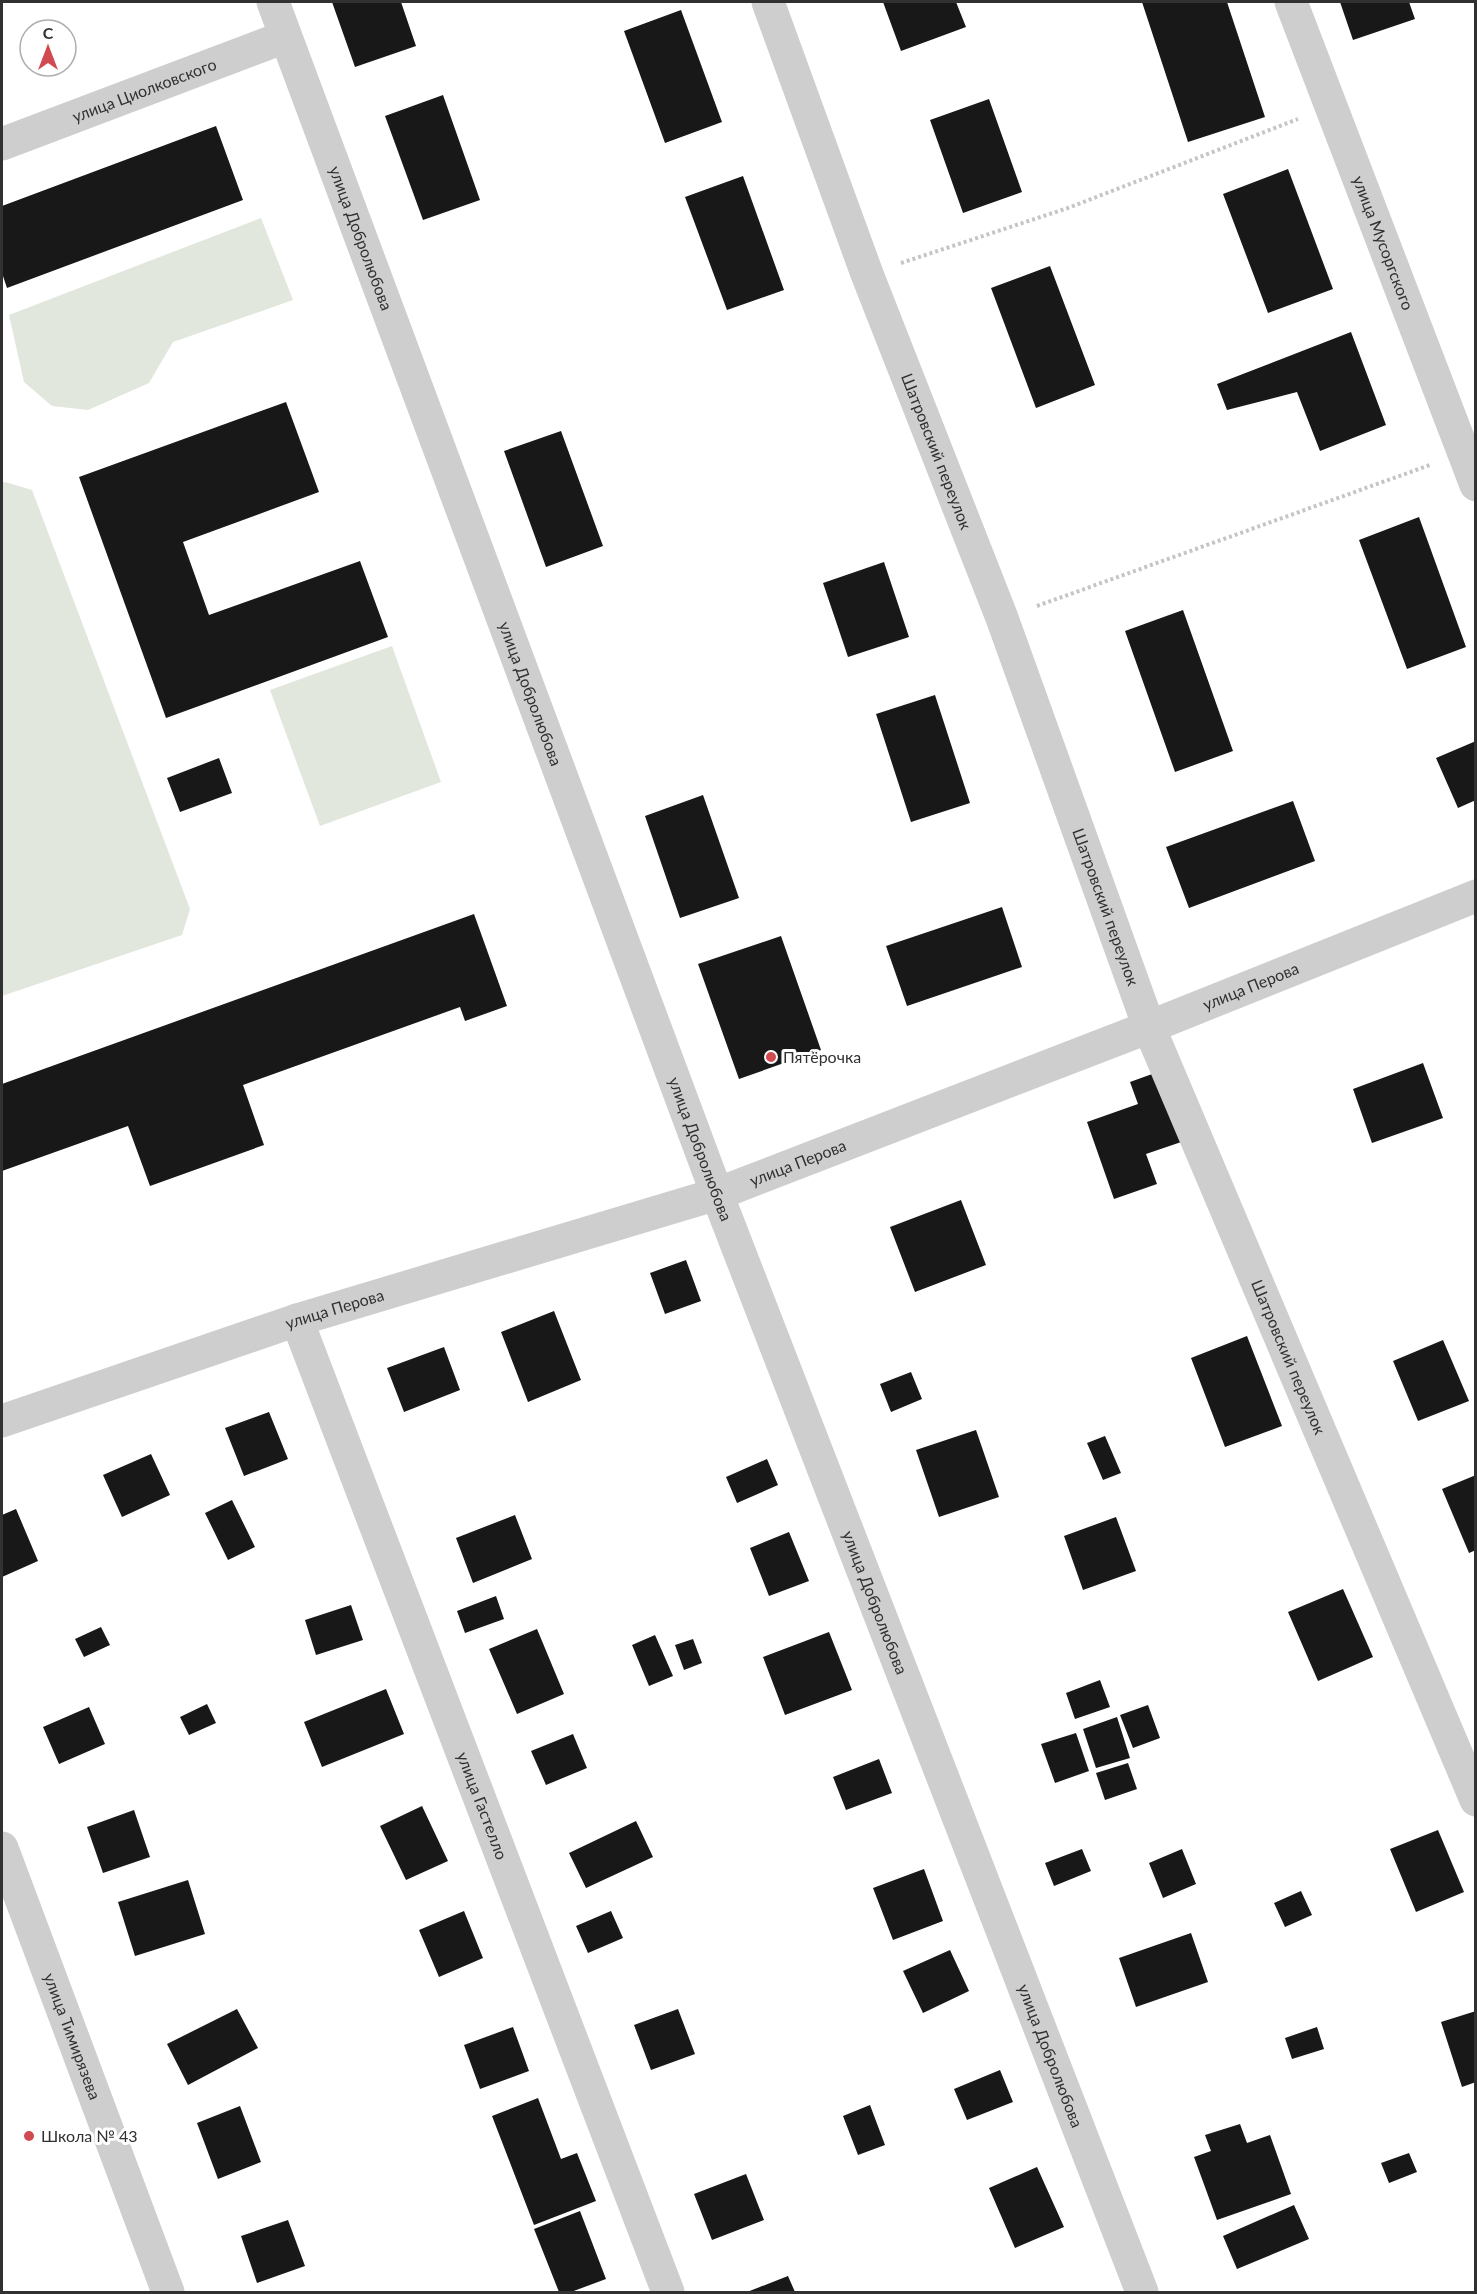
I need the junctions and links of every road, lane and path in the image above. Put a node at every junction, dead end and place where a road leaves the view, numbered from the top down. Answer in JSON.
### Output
{"nodes":[{"id":1,"x":273,"y":2,"type":"edge"},
{"id":2,"x":768,"y":2,"type":"edge"},
{"id":3,"x":1291,"y":2,"type":"edge"},
{"id":4,"x":285,"y":37,"type":"junction"},
{"id":5,"x":1331,"y":106,"type":"junction"},
{"id":6,"x":2,"y":144,"type":"edge"},
{"id":7,"x":867,"y":274,"type":"junction"},
{"id":8,"x":1465,"y":453,"type":"junction"},
{"id":9,"x":1476,"y":485,"type":"edge"},
{"id":10,"x":1002,"y":618,"type":"junction"},
{"id":11,"x":1476,"y":896,"type":"edge"},
{"id":12,"x":1149,"y":1027,"type":"junction"},
{"id":13,"x":717,"y":1194,"type":"junction"},
{"id":14,"x":297,"y":1320,"type":"junction"},
{"id":15,"x":2,"y":1421,"type":"edge"},
{"id":16,"x":1476,"y":1800,"type":"edge"},
{"id":17,"x":2,"y":1848,"type":"edge"},
{"id":18,"x":168,"y":2292,"type":"edge"},
{"id":19,"x":668,"y":2292,"type":"edge"},
{"id":20,"x":1142,"y":2292,"type":"edge"}],
"edges":[{"from":1,"to":4,"type":"street","name":"улица Добролюбова"},
{"from":2,"to":7,"type":"street","name":"Шатровский переулок"},
{"from":3,"to":5,"type":"street","name":"улица Мусоргского"},
{"from":4,"to":6,"type":"street","name":"улица Циолковского"},
{"from":4,"to":13,"type":"street","name":"улица Добролюбова"},
{"from":5,"to":7,"type":"path"},
{"from":5,"to":8,"type":"street","name":"улица Мусоргского"},
{"from":7,"to":10,"type":"street","name":"Шатровский переулок"},
{"from":8,"to":9,"type":"street","name":"улица Мусоргского"},
{"from":8,"to":10,"type":"path"},
{"from":10,"to":12,"type":"street","name":"Шатровский переулок"},
{"from":11,"to":12,"type":"street","name":"улица Перова"},
{"from":12,"to":13,"type":"street","name":"улица Перова"},
{"from":12,"to":16,"type":"street","name":"Шатровский переулок"},
{"from":13,"to":14,"type":"street","name":"улица Перова"},
{"from":13,"to":20,"type":"street","name":"улица Добролюбова"},
{"from":14,"to":15,"type":"street","name":"улица Перова"},
{"from":14,"to":19,"type":"street","name":"улица Гастелло"},
{"from":17,"to":18,"type":"street","name":"улица Тимирязева"}]}
